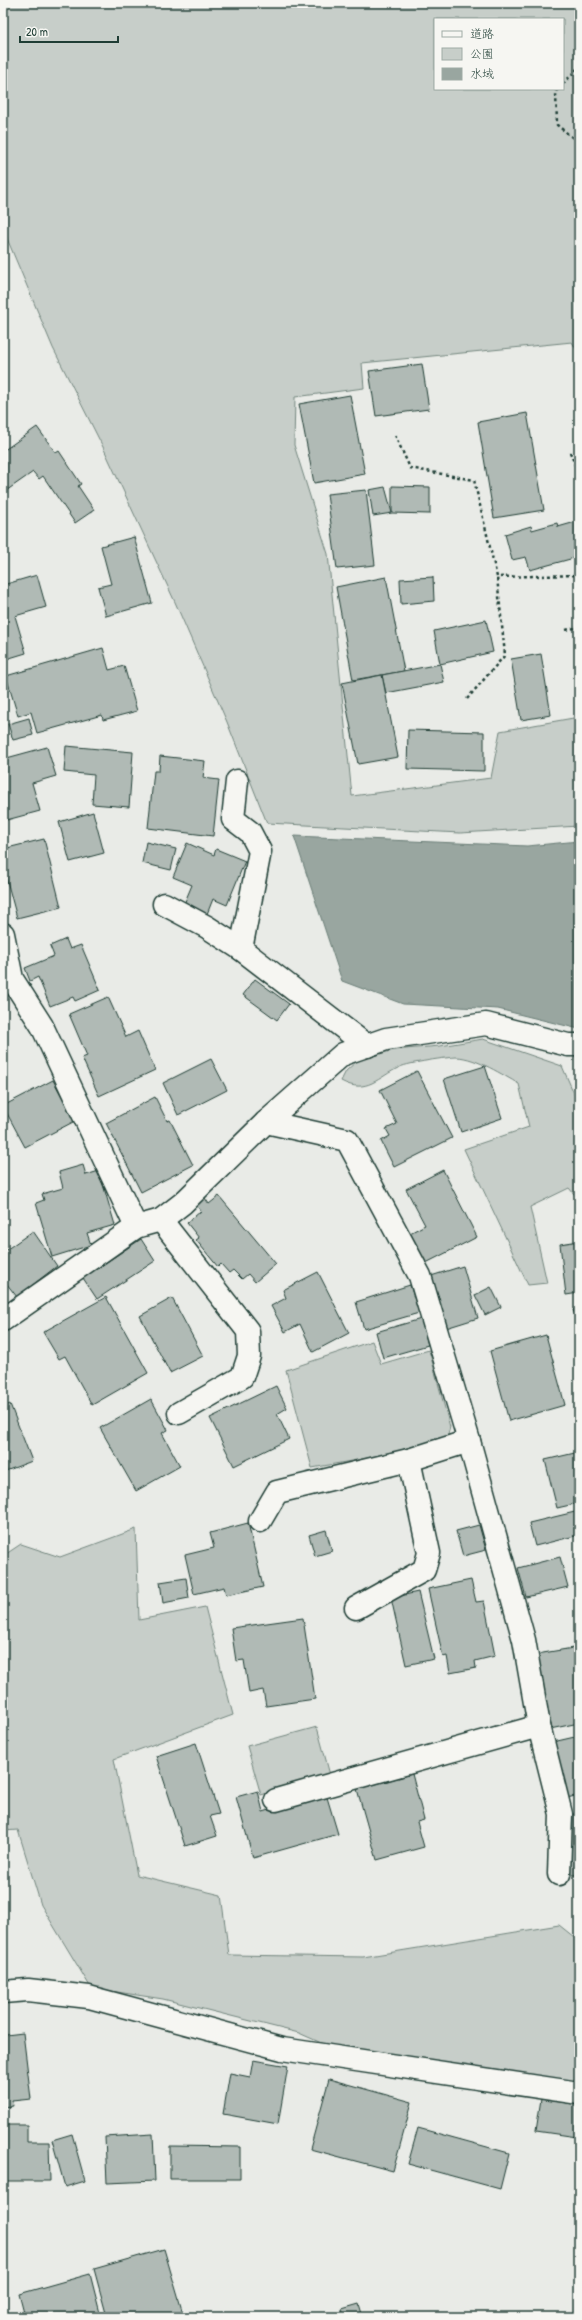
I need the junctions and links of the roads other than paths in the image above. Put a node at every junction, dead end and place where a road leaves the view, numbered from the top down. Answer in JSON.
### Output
{"nodes":[{"id":1,"x":237,"y":781,"type":"dead end"},
{"id":2,"x":164,"y":904,"type":"dead end"},
{"id":3,"x":3,"y":934,"type":"edge"},
{"id":4,"x":241,"y":949,"type":"junction"},
{"id":5,"x":7,"y":980,"type":"edge"},
{"id":6,"x":579,"y":1045,"type":"edge"},
{"id":7,"x":368,"y":1046,"type":"junction"},
{"id":8,"x":266,"y":1122,"type":"junction"},
{"id":9,"x":161,"y":1220,"type":"junction"},
{"id":10,"x":136,"y":1227,"type":"junction"},
{"id":11,"x":3,"y":1320,"type":"edge"},
{"id":12,"x":180,"y":1413,"type":"dead end"},
{"id":13,"x":469,"y":1441,"type":"junction"},
{"id":14,"x":409,"y":1460,"type":"junction"},
{"id":15,"x":260,"y":1522,"type":"dead end"},
{"id":16,"x":356,"y":1608,"type":"dead end"},
{"id":17,"x":540,"y":1726,"type":"junction"},
{"id":18,"x":276,"y":1800,"type":"dead end"},
{"id":19,"x":559,"y":1874,"type":"dead end"},
{"id":20,"x":3,"y":1992,"type":"edge"},
{"id":21,"x":579,"y":2092,"type":"edge"}],
"edges":[{"from":1,"to":4,"type":"street"},
{"from":2,"to":4,"type":"street"},
{"from":3,"to":5,"type":"street"},
{"from":4,"to":7,"type":"street"},
{"from":5,"to":10,"type":"street"},
{"from":6,"to":7,"type":"street"},
{"from":7,"to":8,"type":"street"},
{"from":8,"to":9,"type":"street"},
{"from":8,"to":13,"type":"street"},
{"from":9,"to":10,"type":"street"},
{"from":9,"to":12,"type":"street"},
{"from":10,"to":11,"type":"street"},
{"from":13,"to":14,"type":"street"},
{"from":13,"to":17,"type":"street"},
{"from":14,"to":15,"type":"street"},
{"from":14,"to":16,"type":"street"},
{"from":17,"to":18,"type":"street"},
{"from":17,"to":19,"type":"street"},
{"from":20,"to":21,"type":"street"}]}
